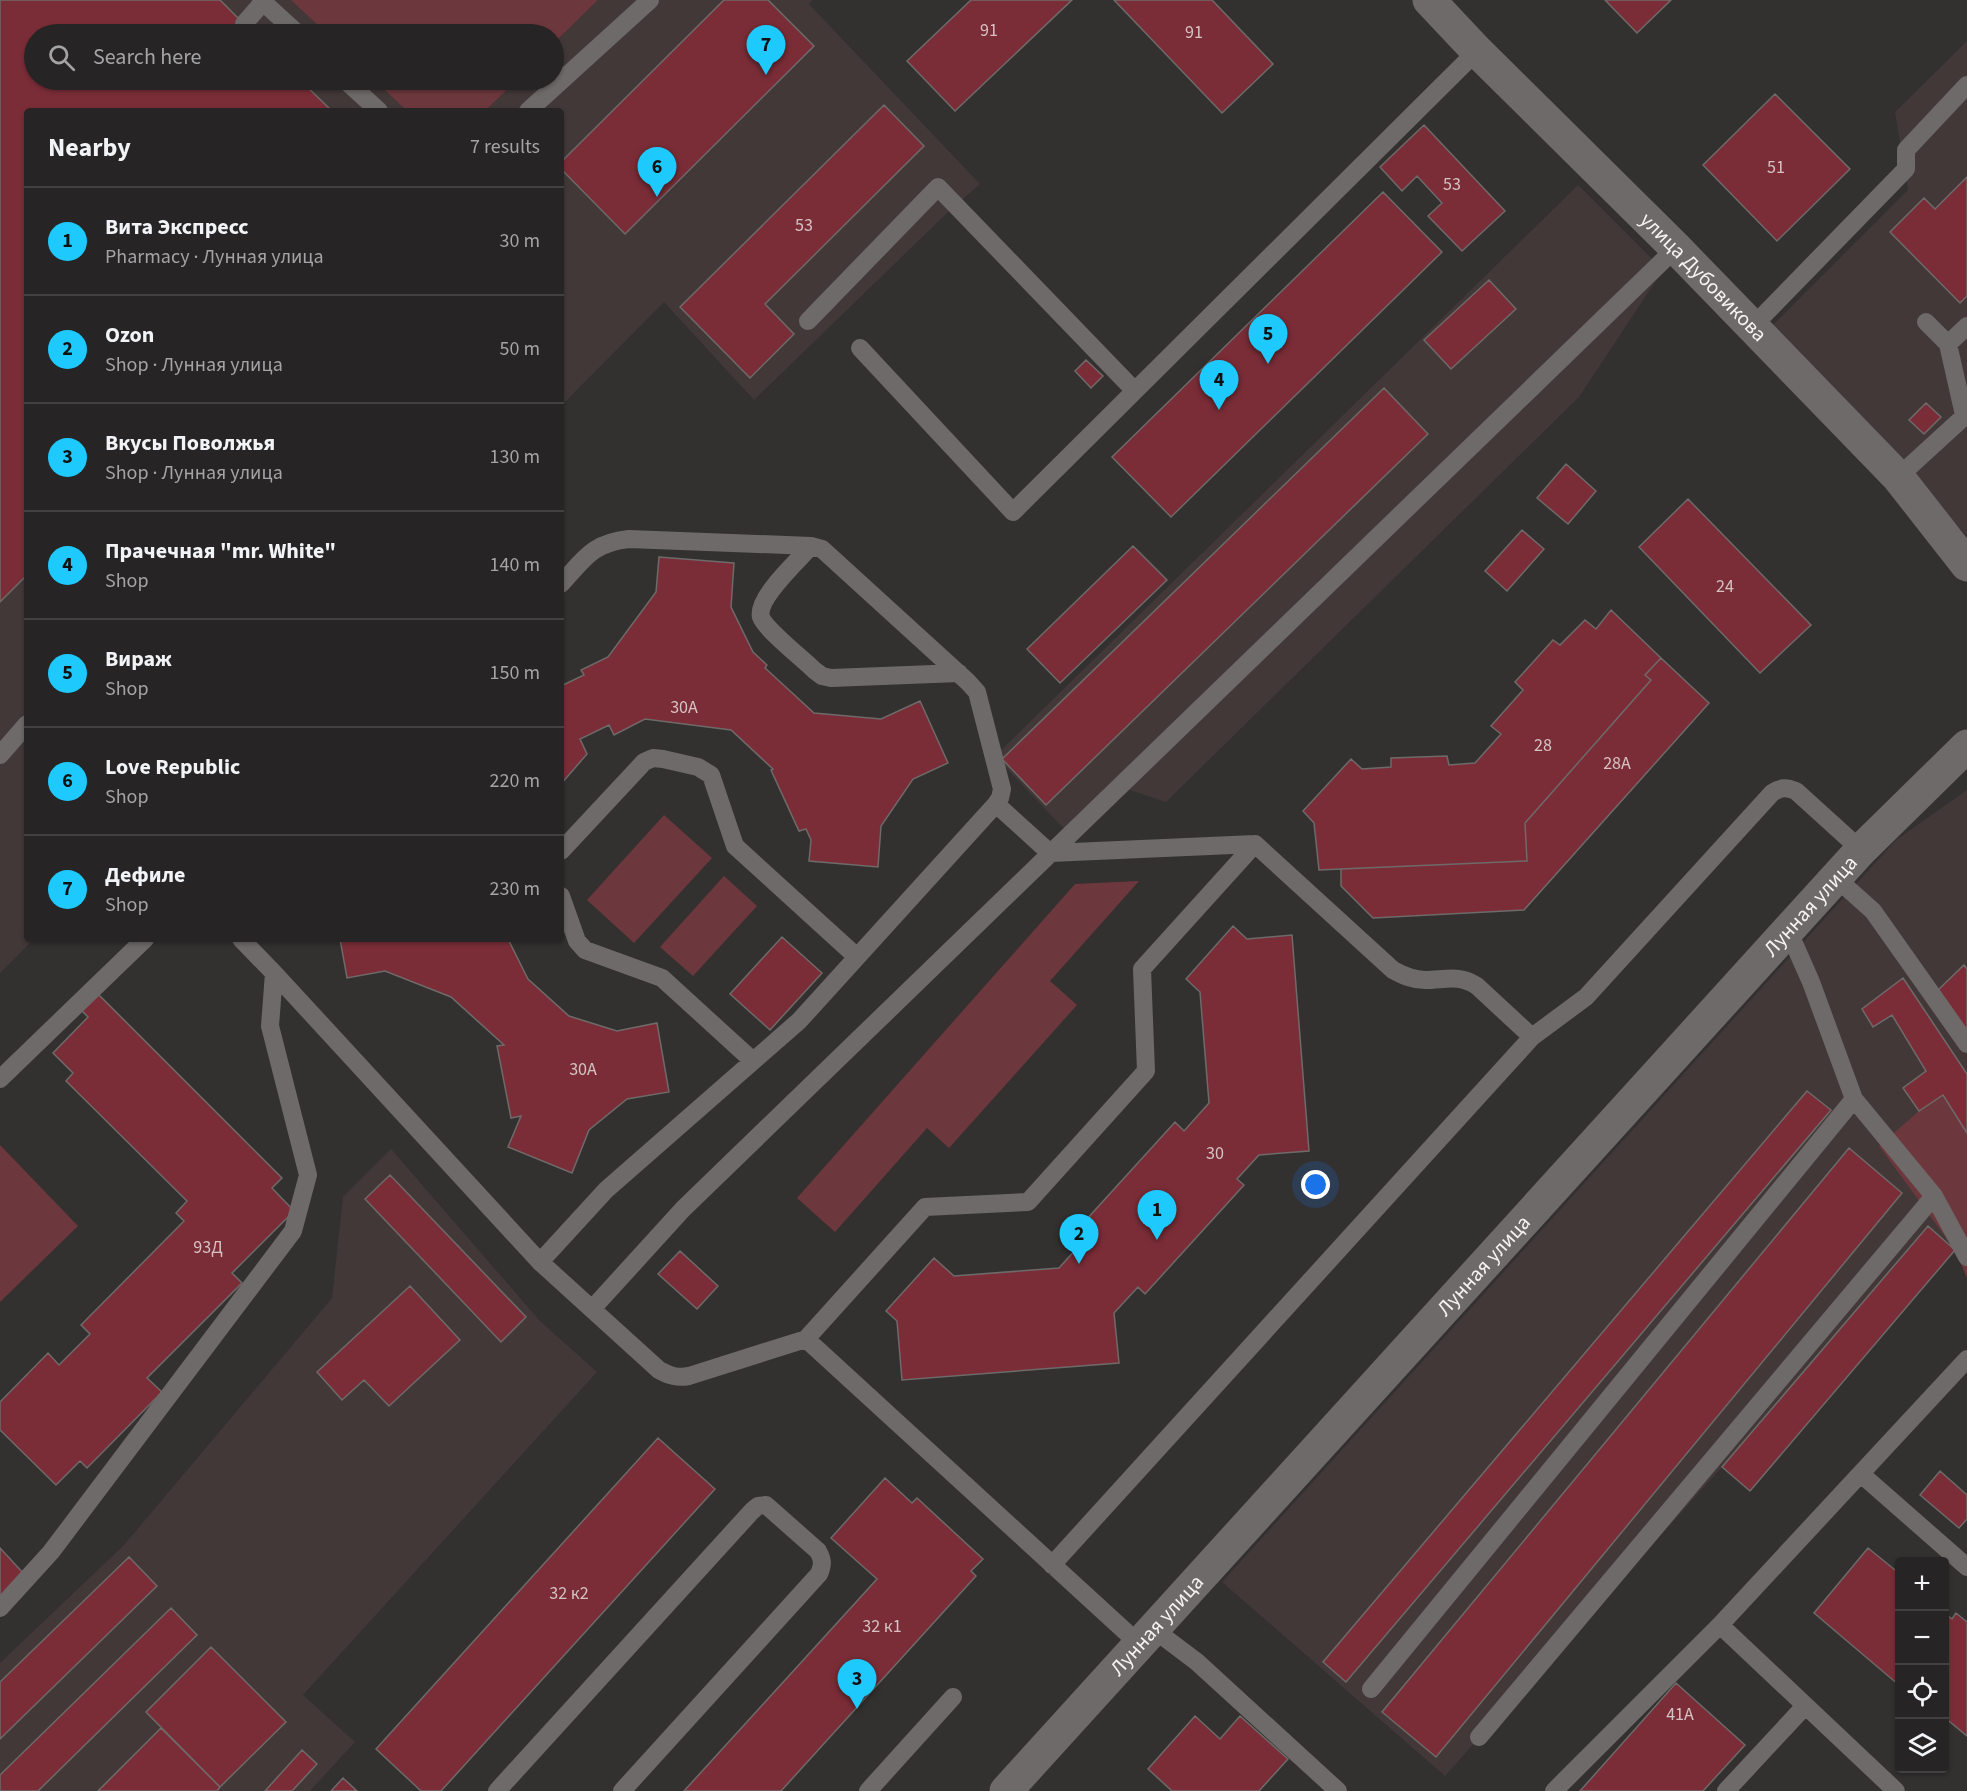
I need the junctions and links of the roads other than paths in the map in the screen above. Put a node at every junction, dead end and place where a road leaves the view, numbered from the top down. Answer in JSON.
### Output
{"nodes":[{"id":1,"x":650,"y":0,"type":"edge"},
{"id":2,"x":1429,"y":0,"type":"edge"},
{"id":3,"x":262,"y":1,"type":"edge"},
{"id":4,"x":244,"y":24,"type":"dead end"},
{"id":5,"x":287,"y":24,"type":"edge"},
{"id":6,"x":1477,"y":51,"type":"junction"},
{"id":7,"x":564,"y":78,"type":"edge"},
{"id":8,"x":1967,"y":85,"type":"edge"},
{"id":9,"x":356,"y":90,"type":"edge"},
{"id":10,"x":551,"y":90,"type":"edge"},
{"id":11,"x":376,"y":108,"type":"edge"},
{"id":12,"x":531,"y":108,"type":"edge"},
{"id":13,"x":1676,"y":248,"type":"junction"},
{"id":14,"x":808,"y":321,"type":"dead end"},
{"id":15,"x":1926,"y":322,"type":"dead end"},
{"id":16,"x":1967,"y":326,"type":"edge"},
{"id":17,"x":1752,"y":327,"type":"junction"},
{"id":18,"x":1948,"y":344,"type":"junction"},
{"id":19,"x":860,"y":348,"type":"dead end"},
{"id":20,"x":1134,"y":390,"type":"junction"},
{"id":21,"x":1966,"y":414,"type":"edge"},
{"id":22,"x":1898,"y":477,"type":"junction"},
{"id":23,"x":812,"y":546,"type":"junction"},
{"id":24,"x":1967,"y":565,"type":"edge"},
{"id":25,"x":564,"y":581,"type":"edge"},
{"id":26,"x":959,"y":673,"type":"junction"},
{"id":27,"x":24,"y":731,"type":"edge"},
{"id":28,"x":1967,"y":746,"type":"edge"},
{"id":29,"x":0,"y":755,"type":"edge"},
{"id":30,"x":996,"y":804,"type":"junction"},
{"id":31,"x":1255,"y":844,"type":"junction"},
{"id":32,"x":564,"y":848,"type":"edge"},
{"id":33,"x":1861,"y":850,"type":"junction"},
{"id":34,"x":1050,"y":853,"type":"junction"},
{"id":35,"x":1836,"y":878,"type":"junction"},
{"id":36,"x":564,"y":907,"type":"edge"},
{"id":37,"x":1788,"y":930,"type":"junction"},
{"id":38,"x":143,"y":942,"type":"edge"},
{"id":39,"x":244,"y":942,"type":"edge"},
{"id":40,"x":857,"y":957,"type":"junction"},
{"id":41,"x":274,"y":973,"type":"junction"},
{"id":42,"x":1532,"y":1037,"type":"junction"},
{"id":43,"x":1967,"y":1044,"type":"edge"},
{"id":44,"x":753,"y":1061,"type":"junction"},
{"id":45,"x":0,"y":1079,"type":"edge"},
{"id":46,"x":1854,"y":1099,"type":"junction"},
{"id":47,"x":1934,"y":1196,"type":"junction"},
{"id":48,"x":1967,"y":1257,"type":"edge"},
{"id":49,"x":540,"y":1262,"type":"junction"},
{"id":50,"x":592,"y":1309,"type":"junction"},
{"id":51,"x":806,"y":1339,"type":"junction"},
{"id":52,"x":1967,"y":1359,"type":"edge"},
{"id":53,"x":1861,"y":1474,"type":"junction"},
{"id":54,"x":1053,"y":1565,"type":"junction"},
{"id":55,"x":1967,"y":1567,"type":"edge"},
{"id":56,"x":0,"y":1608,"type":"edge"},
{"id":57,"x":1720,"y":1625,"type":"junction"},
{"id":58,"x":1145,"y":1636,"type":"junction"},
{"id":59,"x":1371,"y":1689,"type":"dead end"},
{"id":60,"x":953,"y":1697,"type":"dead end"},
{"id":61,"x":1805,"y":1706,"type":"junction"},
{"id":62,"x":1479,"y":1737,"type":"dead end"},
{"id":63,"x":497,"y":1791,"type":"edge"},
{"id":64,"x":622,"y":1791,"type":"edge"},
{"id":65,"x":868,"y":1791,"type":"edge"},
{"id":66,"x":1006,"y":1791,"type":"edge"},
{"id":67,"x":1338,"y":1791,"type":"edge"},
{"id":68,"x":1554,"y":1791,"type":"edge"},
{"id":69,"x":1726,"y":1791,"type":"edge"},
{"id":70,"x":1896,"y":1791,"type":"edge"}],
"edges":[{"from":1,"to":7,"type":"lane"},
{"from":2,"to":6,"type":"street","name":"улица Дубовикова"},
{"from":3,"to":4,"type":"lane"},
{"from":3,"to":5,"type":"lane"},
{"from":6,"to":13,"type":"street","name":"улица Дубовикова"},
{"from":6,"to":20,"type":"lane"},
{"from":8,"to":17,"type":"lane"},
{"from":9,"to":11,"type":"lane"},
{"from":10,"to":12,"type":"lane"},
{"from":13,"to":17,"type":"street","name":"улица Дубовикова"},
{"from":13,"to":34,"type":"lane"},
{"from":14,"to":20,"type":"lane"},
{"from":15,"to":18,"type":"lane"},
{"from":16,"to":18,"type":"lane"},
{"from":17,"to":22,"type":"street","name":"улица Дубовикова"},
{"from":18,"to":21,"type":"lane"},
{"from":19,"to":20,"type":"lane"},
{"from":21,"to":22,"type":"lane"},
{"from":22,"to":24,"type":"street","name":"улица Дубовикова"},
{"from":23,"to":25,"type":"lane"},
{"from":23,"to":26,"type":"lane"},
{"from":23,"to":26,"type":"lane"},
{"from":26,"to":30,"type":"lane"},
{"from":27,"to":29,"type":"lane"},
{"from":28,"to":33,"type":"street","name":"Лунная улица"},
{"from":30,"to":34,"type":"lane"},
{"from":30,"to":40,"type":"lane"},
{"from":31,"to":34,"type":"lane"},
{"from":31,"to":42,"type":"lane"},
{"from":31,"to":51,"type":"lane"},
{"from":32,"to":40,"type":"lane"},
{"from":33,"to":35,"type":"street","name":"Лунная улица"},
{"from":33,"to":42,"type":"lane"},
{"from":34,"to":50,"type":"lane"},
{"from":35,"to":37,"type":"street","name":"Лунная улица"},
{"from":35,"to":43,"type":"lane"},
{"from":36,"to":44,"type":"lane"},
{"from":37,"to":46,"type":"lane"},
{"from":37,"to":58,"type":"street","name":"Лунная улица"},
{"from":38,"to":45,"type":"lane"},
{"from":39,"to":41,"type":"lane"},
{"from":40,"to":44,"type":"lane"},
{"from":41,"to":49,"type":"lane"},
{"from":41,"to":56,"type":"lane"},
{"from":42,"to":54,"type":"lane"},
{"from":44,"to":49,"type":"lane"},
{"from":46,"to":47,"type":"lane"},
{"from":46,"to":59,"type":"lane"},
{"from":47,"to":48,"type":"lane"},
{"from":47,"to":62,"type":"lane"},
{"from":49,"to":50,"type":"lane"},
{"from":50,"to":51,"type":"lane"},
{"from":51,"to":54,"type":"lane"},
{"from":52,"to":53,"type":"lane"},
{"from":53,"to":55,"type":"lane"},
{"from":53,"to":57,"type":"lane"},
{"from":54,"to":58,"type":"lane"},
{"from":57,"to":61,"type":"lane"},
{"from":57,"to":68,"type":"lane"},
{"from":58,"to":66,"type":"street","name":"Лунная улица"},
{"from":58,"to":67,"type":"lane"},
{"from":60,"to":65,"type":"lane"},
{"from":61,"to":69,"type":"lane"},
{"from":61,"to":70,"type":"lane"},
{"from":63,"to":64,"type":"lane"}]}
